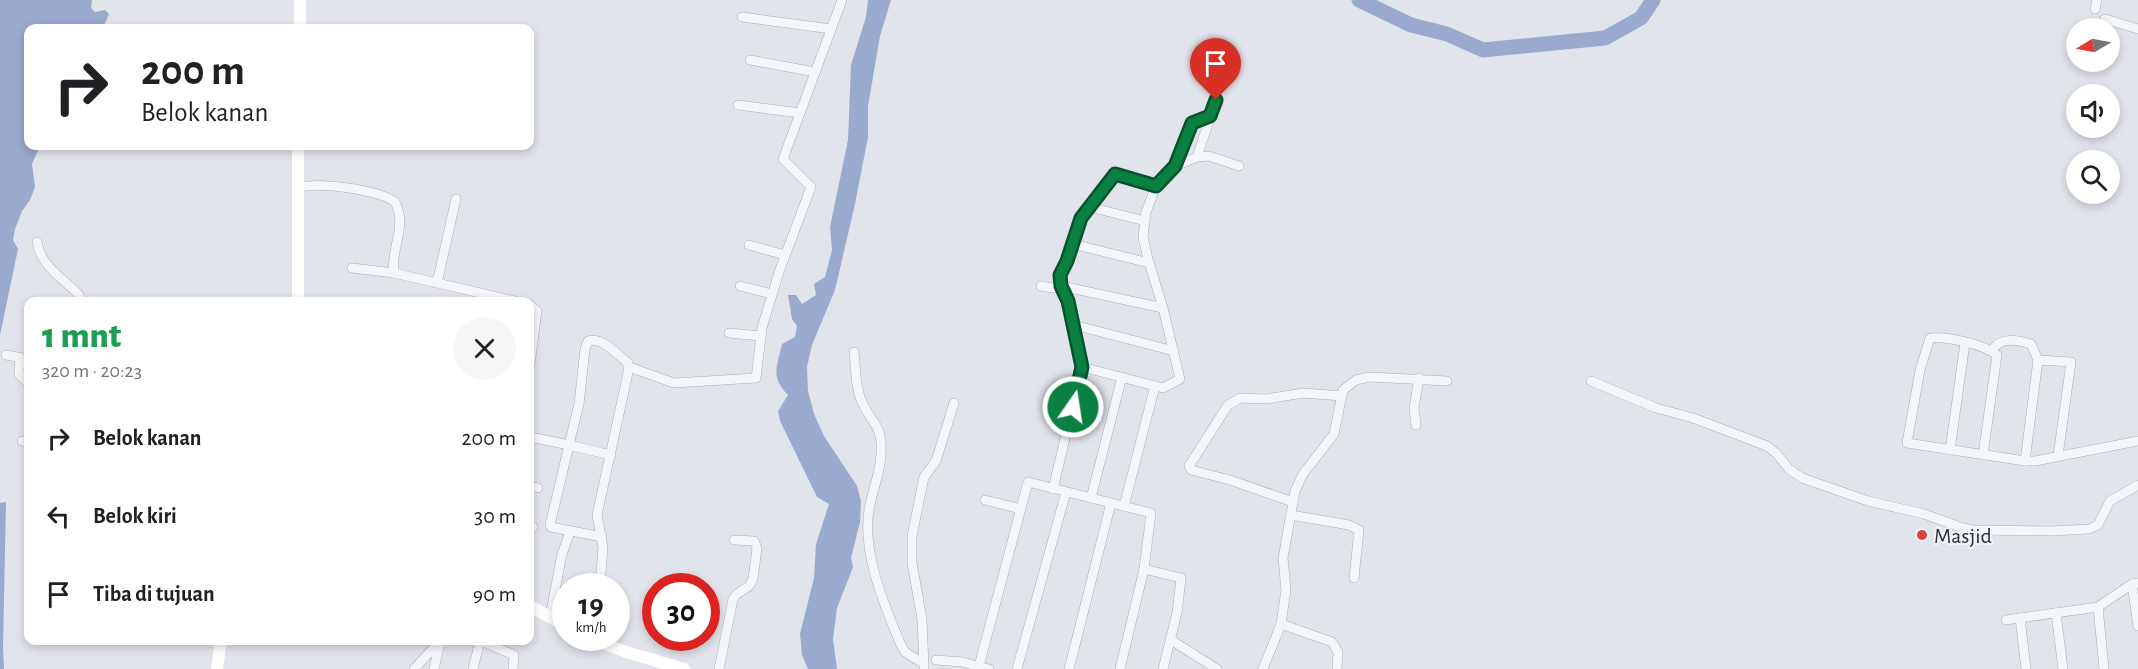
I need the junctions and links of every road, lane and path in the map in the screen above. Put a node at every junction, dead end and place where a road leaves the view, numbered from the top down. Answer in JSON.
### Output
{"nodes":[{"id":1,"x":300,"y":0,"type":"edge"},
{"id":2,"x":842,"y":0,"type":"edge"},
{"id":3,"x":742,"y":17,"type":"dead end"},
{"id":4,"x":300,"y":24,"type":"edge"},
{"id":5,"x":2120,"y":24,"type":"edge"},
{"id":6,"x":831,"y":29,"type":"junction"},
{"id":7,"x":2138,"y":29,"type":"edge"},
{"id":8,"x":750,"y":60,"type":"dead end"},
{"id":9,"x":815,"y":72,"type":"junction"},
{"id":10,"x":1216,"y":100,"type":"dead end"},
{"id":11,"x":738,"y":105,"type":"dead end"},
{"id":12,"x":800,"y":113,"type":"junction"},
{"id":13,"x":1210,"y":116,"type":"junction"},
{"id":14,"x":298,"y":150,"type":"edge"},
{"id":15,"x":1197,"y":157,"type":"junction"},
{"id":16,"x":1175,"y":166,"type":"junction"},
{"id":17,"x":1239,"y":166,"type":"dead end"},
{"id":18,"x":1156,"y":186,"type":"junction"},
{"id":19,"x":298,"y":188,"type":"junction"},
{"id":20,"x":456,"y":199,"type":"dead end"},
{"id":21,"x":1090,"y":207,"type":"junction"},
{"id":22,"x":1145,"y":221,"type":"junction"},
{"id":23,"x":37,"y":242,"type":"dead end"},
{"id":24,"x":1073,"y":243,"type":"junction"},
{"id":25,"x":749,"y":245,"type":"dead end"},
{"id":26,"x":786,"y":255,"type":"junction"},
{"id":27,"x":1149,"y":263,"type":"junction"},
{"id":28,"x":352,"y":268,"type":"dead end"},
{"id":29,"x":394,"y":273,"type":"junction"},
{"id":30,"x":436,"y":283,"type":"junction"},
{"id":31,"x":740,"y":286,"type":"dead end"},
{"id":32,"x":1041,"y":286,"type":"dead end"},
{"id":33,"x":1061,"y":286,"type":"junction"},
{"id":34,"x":772,"y":294,"type":"junction"},
{"id":35,"x":79,"y":297,"type":"edge"},
{"id":36,"x":298,"y":297,"type":"edge"},
{"id":37,"x":488,"y":297,"type":"edge"},
{"id":38,"x":534,"y":308,"type":"edge"},
{"id":39,"x":1163,"y":308,"type":"junction"},
{"id":40,"x":1074,"y":325,"type":"junction"},
{"id":41,"x":729,"y":333,"type":"dead end"},
{"id":42,"x":534,"y":334,"type":"edge"},
{"id":43,"x":761,"y":336,"type":"junction"},
{"id":44,"x":1965,"y":343,"type":"junction"},
{"id":45,"x":1174,"y":351,"type":"junction"},
{"id":46,"x":1992,"y":351,"type":"junction"},
{"id":47,"x":855,"y":352,"type":"dead end"},
{"id":48,"x":6,"y":355,"type":"dead end"},
{"id":49,"x":24,"y":358,"type":"edge"},
{"id":50,"x":2038,"y":360,"type":"junction"},
{"id":51,"x":629,"y":367,"type":"junction"},
{"id":52,"x":1082,"y":367,"type":"junction"},
{"id":53,"x":1122,"y":377,"type":"junction"},
{"id":54,"x":1419,"y":378,"type":"junction"},
{"id":55,"x":24,"y":379,"type":"edge"},
{"id":56,"x":1447,"y":381,"type":"dead end"},
{"id":57,"x":1591,"y":381,"type":"dead end"},
{"id":58,"x":1155,"y":386,"type":"junction"},
{"id":59,"x":1342,"y":396,"type":"junction"},
{"id":60,"x":954,"y":403,"type":"dead end"},
{"id":61,"x":1416,"y":425,"type":"dead end"},
{"id":62,"x":534,"y":438,"type":"edge"},
{"id":63,"x":2138,"y":441,"type":"edge"},
{"id":64,"x":569,"y":445,"type":"junction"},
{"id":65,"x":1950,"y":450,"type":"junction"},
{"id":66,"x":611,"y":455,"type":"junction"},
{"id":67,"x":1983,"y":455,"type":"junction"},
{"id":68,"x":2058,"y":456,"type":"junction"},
{"id":69,"x":2025,"y":461,"type":"junction"},
{"id":70,"x":2138,"y":485,"type":"edge"},
{"id":71,"x":1053,"y":489,"type":"junction"},
{"id":72,"x":1066,"y":492,"type":"junction"},
{"id":73,"x":1091,"y":498,"type":"junction"},
{"id":74,"x":986,"y":500,"type":"dead end"},
{"id":75,"x":1293,"y":502,"type":"junction"},
{"id":76,"x":1111,"y":503,"type":"junction"},
{"id":77,"x":1124,"y":506,"type":"junction"},
{"id":78,"x":1021,"y":509,"type":"junction"},
{"id":79,"x":1291,"y":515,"type":"junction"},
{"id":80,"x":570,"y":532,"type":"junction"},
{"id":81,"x":602,"y":537,"type":"junction"},
{"id":82,"x":734,"y":540,"type":"dead end"},
{"id":83,"x":1144,"y":569,"type":"junction"},
{"id":84,"x":601,"y":573,"type":"edge"},
{"id":85,"x":1354,"y":578,"type":"dead end"},
{"id":86,"x":2135,"y":584,"type":"edge"},
{"id":87,"x":2098,"y":607,"type":"junction"},
{"id":88,"x":534,"y":608,"type":"edge"},
{"id":89,"x":2056,"y":613,"type":"junction"},
{"id":90,"x":550,"y":617,"type":"joint"},
{"id":91,"x":2020,"y":618,"type":"junction"},
{"id":92,"x":2006,"y":620,"type":"dead end"},
{"id":93,"x":1281,"y":624,"type":"junction"},
{"id":94,"x":2138,"y":626,"type":"edge"},
{"id":95,"x":1171,"y":640,"type":"junction"},
{"id":96,"x":220,"y":645,"type":"edge"},
{"id":97,"x":437,"y":645,"type":"edge"},
{"id":98,"x":440,"y":645,"type":"edge"},
{"id":99,"x":478,"y":645,"type":"edge"},
{"id":100,"x":489,"y":645,"type":"edge"},
{"id":101,"x":623,"y":651,"type":"edge"},
{"id":102,"x":1200,"y":658,"type":"junction"},
{"id":103,"x":936,"y":660,"type":"dead end"},
{"id":104,"x":924,"y":667,"type":"edge"},
{"id":105,"x":984,"y":668,"type":"edge"},
{"id":106,"x":217,"y":669,"type":"edge"},
{"id":107,"x":414,"y":669,"type":"edge"},
{"id":108,"x":434,"y":669,"type":"edge"},
{"id":109,"x":473,"y":669,"type":"edge"},
{"id":110,"x":513,"y":669,"type":"edge"},
{"id":111,"x":684,"y":669,"type":"edge"},
{"id":112,"x":719,"y":669,"type":"edge"},
{"id":113,"x":1017,"y":669,"type":"edge"},
{"id":114,"x":1069,"y":669,"type":"edge"},
{"id":115,"x":1120,"y":669,"type":"edge"},
{"id":116,"x":1163,"y":669,"type":"edge"},
{"id":117,"x":1197,"y":669,"type":"edge"},
{"id":118,"x":1217,"y":669,"type":"edge"},
{"id":119,"x":1263,"y":669,"type":"edge"},
{"id":120,"x":1337,"y":669,"type":"edge"},
{"id":121,"x":2026,"y":669,"type":"edge"},
{"id":122,"x":2063,"y":669,"type":"edge"},
{"id":123,"x":2104,"y":669,"type":"edge"}],
"edges":[{"from":1,"to":4,"type":"street"},
{"from":2,"to":6,"type":"street"},
{"from":3,"to":6,"type":"street"},
{"from":5,"to":7,"type":"street"},
{"from":6,"to":9,"type":"street"},
{"from":8,"to":9,"type":"street"},
{"from":9,"to":12,"type":"street"},
{"from":10,"to":13,"type":"street"},
{"from":11,"to":12,"type":"street"},
{"from":12,"to":26,"type":"street"},
{"from":13,"to":15,"type":"street"},
{"from":13,"to":16,"type":"street"},
{"from":14,"to":19,"type":"street"},
{"from":15,"to":16,"type":"street"},
{"from":15,"to":17,"type":"street"},
{"from":16,"to":18,"type":"street"},
{"from":18,"to":21,"type":"street"},
{"from":18,"to":22,"type":"street"},
{"from":19,"to":29,"type":"street"},
{"from":19,"to":36,"type":"street"},
{"from":20,"to":30,"type":"street"},
{"from":21,"to":22,"type":"street"},
{"from":21,"to":24,"type":"street"},
{"from":22,"to":27,"type":"street"},
{"from":23,"to":35,"type":"street"},
{"from":24,"to":27,"type":"street"},
{"from":24,"to":33,"type":"street"},
{"from":25,"to":26,"type":"street"},
{"from":26,"to":34,"type":"street"},
{"from":27,"to":39,"type":"street"},
{"from":28,"to":29,"type":"street"},
{"from":29,"to":30,"type":"street"},
{"from":30,"to":37,"type":"street"},
{"from":31,"to":34,"type":"street"},
{"from":32,"to":33,"type":"street"},
{"from":33,"to":39,"type":"street"},
{"from":33,"to":40,"type":"street"},
{"from":34,"to":43,"type":"street"},
{"from":38,"to":42,"type":"street"},
{"from":39,"to":45,"type":"street"},
{"from":40,"to":45,"type":"street"},
{"from":40,"to":52,"type":"street"},
{"from":41,"to":43,"type":"street"},
{"from":43,"to":51,"type":"street"},
{"from":44,"to":46,"type":"street"},
{"from":44,"to":65,"type":"street"},
{"from":44,"to":65,"type":"street"},
{"from":45,"to":58,"type":"street"},
{"from":46,"to":50,"type":"street"},
{"from":46,"to":67,"type":"street"},
{"from":47,"to":104,"type":"street"},
{"from":48,"to":49,"type":"street"},
{"from":49,"to":55,"type":"street"},
{"from":50,"to":68,"type":"street"},
{"from":50,"to":69,"type":"street"},
{"from":51,"to":64,"type":"street"},
{"from":51,"to":66,"type":"street"},
{"from":52,"to":53,"type":"street"},
{"from":52,"to":71,"type":"street"},
{"from":53,"to":58,"type":"street"},
{"from":53,"to":73,"type":"street"},
{"from":54,"to":56,"type":"street"},
{"from":54,"to":59,"type":"street"},
{"from":54,"to":61,"type":"street"},
{"from":57,"to":70,"type":"street"},
{"from":58,"to":77,"type":"street"},
{"from":59,"to":75,"type":"street"},
{"from":59,"to":75,"type":"street"},
{"from":60,"to":104,"type":"street"},
{"from":62,"to":64,"type":"street"},
{"from":63,"to":68,"type":"street"},
{"from":64,"to":66,"type":"street"},
{"from":64,"to":80,"type":"street"},
{"from":65,"to":67,"type":"street"},
{"from":66,"to":81,"type":"street"},
{"from":67,"to":69,"type":"street"},
{"from":68,"to":69,"type":"street"},
{"from":71,"to":72,"type":"street"},
{"from":71,"to":78,"type":"street"},
{"from":72,"to":73,"type":"street"},
{"from":72,"to":113,"type":"street"},
{"from":73,"to":76,"type":"street"},
{"from":74,"to":78,"type":"street"},
{"from":75,"to":79,"type":"street"},
{"from":76,"to":77,"type":"street"},
{"from":76,"to":114,"type":"street"},
{"from":77,"to":83,"type":"street"},
{"from":78,"to":105,"type":"street"},
{"from":79,"to":85,"type":"street"},
{"from":79,"to":93,"type":"street"},
{"from":80,"to":81,"type":"street"},
{"from":80,"to":90,"type":"street"},
{"from":81,"to":84,"type":"street"},
{"from":82,"to":112,"type":"street"},
{"from":83,"to":95,"type":"street"},
{"from":83,"to":115,"type":"street"},
{"from":86,"to":87,"type":"street"},
{"from":86,"to":94,"type":"street"},
{"from":87,"to":89,"type":"street"},
{"from":87,"to":123,"type":"street"},
{"from":88,"to":90,"type":"street"},
{"from":89,"to":91,"type":"street"},
{"from":89,"to":122,"type":"street"},
{"from":91,"to":92,"type":"street"},
{"from":91,"to":121,"type":"street"},
{"from":93,"to":119,"type":"street"},
{"from":93,"to":120,"type":"street"},
{"from":95,"to":102,"type":"street"},
{"from":95,"to":116,"type":"street"},
{"from":96,"to":106,"type":"street"},
{"from":97,"to":107,"type":"street"},
{"from":98,"to":108,"type":"street"},
{"from":99,"to":109,"type":"street"},
{"from":100,"to":110,"type":"street"},
{"from":101,"to":111,"type":"street"},
{"from":102,"to":117,"type":"street"},
{"from":102,"to":118,"type":"street"},
{"from":103,"to":105,"type":"street"}]}
